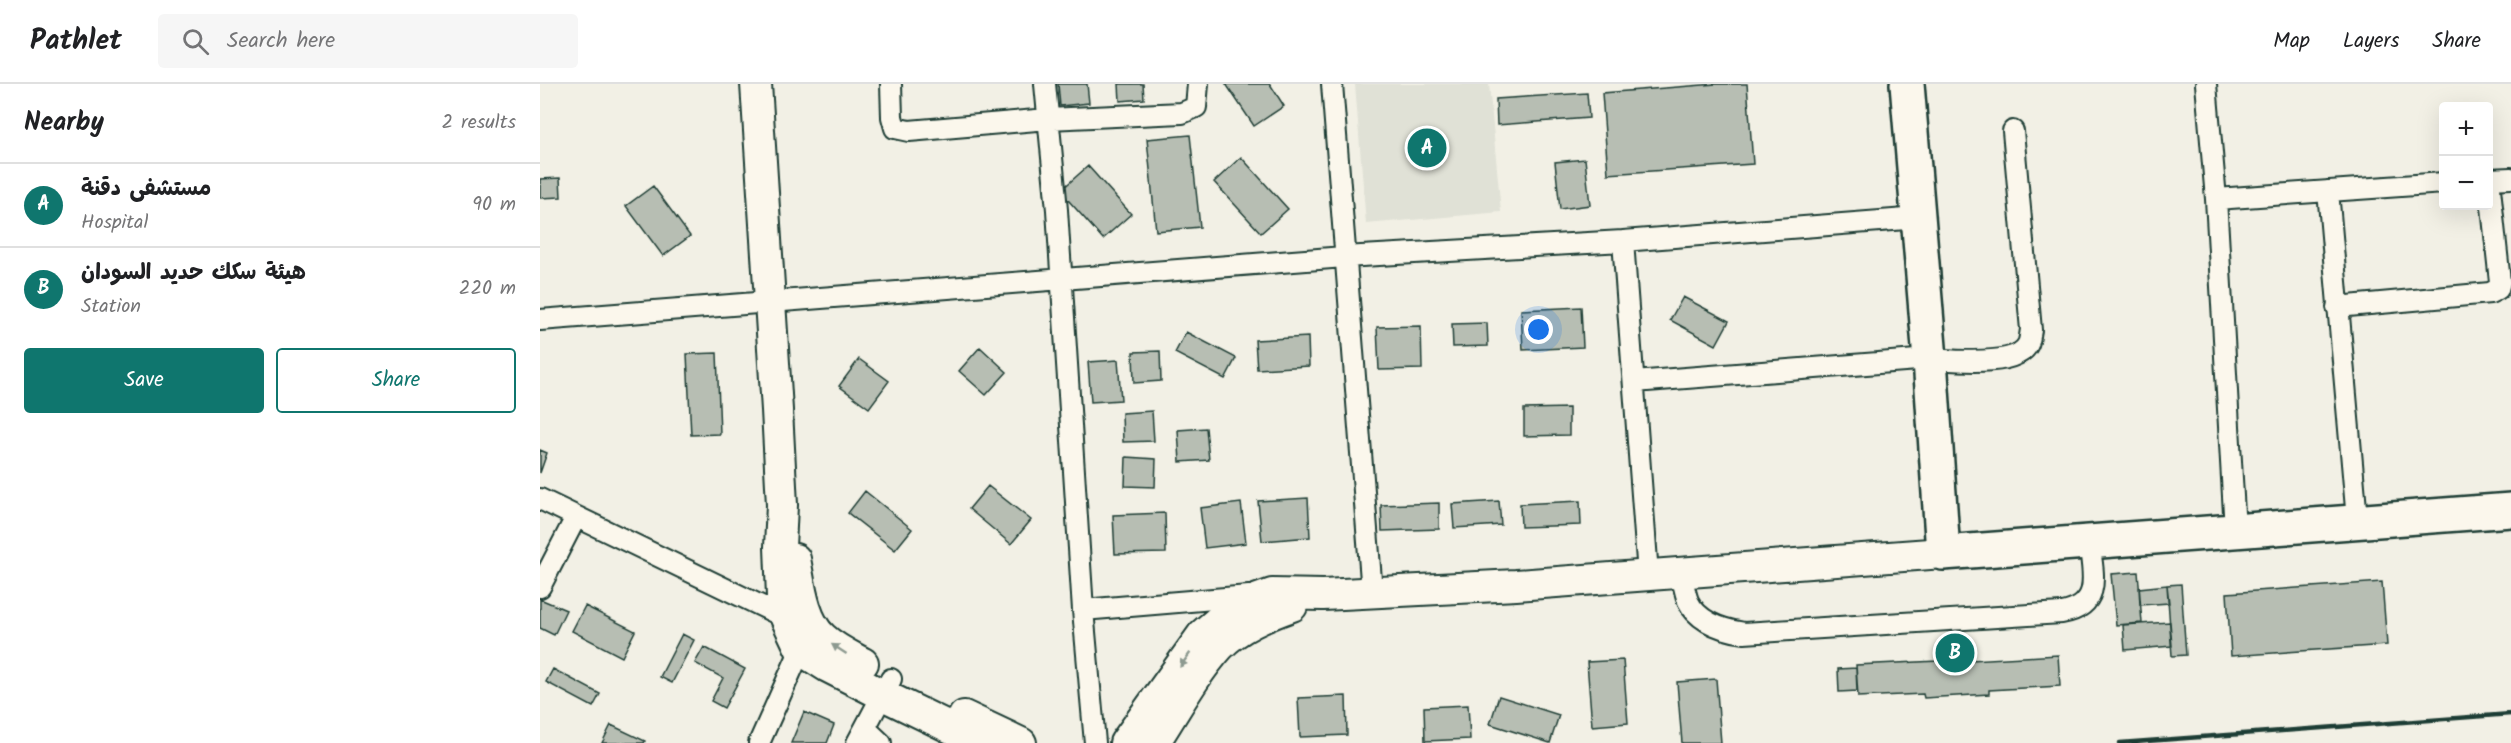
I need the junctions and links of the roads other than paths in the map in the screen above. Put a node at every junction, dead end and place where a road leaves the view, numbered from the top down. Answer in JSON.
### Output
{"nodes":[{"id":1,"x":756,"y":84,"type":"edge"},
{"id":2,"x":891,"y":84,"type":"edge"},
{"id":3,"x":1045,"y":84,"type":"edge"},
{"id":4,"x":1198,"y":84,"type":"edge"},
{"id":5,"x":1332,"y":84,"type":"edge"},
{"id":6,"x":1907,"y":84,"type":"edge"},
{"id":7,"x":2206,"y":84,"type":"edge"},
{"id":8,"x":1048,"y":119,"type":"junction"},
{"id":9,"x":2013,"y":131,"type":"dead end"},
{"id":10,"x":2511,"y":178,"type":"edge"},
{"id":11,"x":2493,"y":179,"type":"edge"},
{"id":12,"x":2439,"y":183,"type":"edge"},
{"id":13,"x":2328,"y":191,"type":"junction"},
{"id":14,"x":2216,"y":199,"type":"junction"},
{"id":15,"x":2492,"y":210,"type":"edge"},
{"id":16,"x":1918,"y":218,"type":"junction"},
{"id":17,"x":1623,"y":241,"type":"junction"},
{"id":18,"x":1344,"y":256,"type":"junction"},
{"id":19,"x":1060,"y":280,"type":"junction"},
{"id":20,"x":770,"y":300,"type":"junction"},
{"id":21,"x":2337,"y":307,"type":"junction"},
{"id":22,"x":540,"y":320,"type":"edge"},
{"id":23,"x":1930,"y":358,"type":"junction"},
{"id":24,"x":1634,"y":382,"type":"junction"},
{"id":25,"x":540,"y":499,"type":"edge"},
{"id":26,"x":2511,"y":510,"type":"edge"},
{"id":27,"x":576,"y":517,"type":"junction"},
{"id":28,"x":2357,"y":520,"type":"junction"},
{"id":29,"x":2235,"y":531,"type":"junction"},
{"id":30,"x":2090,"y":542,"type":"junction"},
{"id":31,"x":1943,"y":553,"type":"junction"},
{"id":32,"x":1681,"y":573,"type":"junction"},
{"id":33,"x":1648,"y":575,"type":"junction"},
{"id":34,"x":540,"y":587,"type":"edge"},
{"id":35,"x":1372,"y":593,"type":"junction"},
{"id":36,"x":1272,"y":594,"type":"junction"},
{"id":37,"x":1323,"y":595,"type":"junction"},
{"id":38,"x":1083,"y":610,"type":"junction"},
{"id":39,"x":800,"y":631,"type":"junction"},
{"id":40,"x":1212,"y":640,"type":"junction"},
{"id":41,"x":887,"y":687,"type":"junction"},
{"id":42,"x":861,"y":736,"type":"edge"},
{"id":43,"x":759,"y":743,"type":"edge"},
{"id":44,"x":881,"y":743,"type":"edge"},
{"id":45,"x":982,"y":743,"type":"edge"},
{"id":46,"x":1021,"y":743,"type":"edge"},
{"id":47,"x":1095,"y":743,"type":"edge"},
{"id":48,"x":1125,"y":743,"type":"edge"},
{"id":49,"x":1154,"y":743,"type":"edge"}],
"edges":[{"from":1,"to":20,"type":"main road"},
{"from":2,"to":8,"type":"street"},
{"from":3,"to":8,"type":"street"},
{"from":4,"to":8,"type":"street"},
{"from":5,"to":18,"type":"street"},
{"from":6,"to":16,"type":"highway"},
{"from":7,"to":14,"type":"street"},
{"from":8,"to":19,"type":"street"},
{"from":9,"to":23,"type":"street"},
{"from":10,"to":11,"type":"street"},
{"from":12,"to":13,"type":"street"},
{"from":13,"to":14,"type":"street"},
{"from":13,"to":21,"type":"street"},
{"from":14,"to":29,"type":"street"},
{"from":15,"to":21,"type":"street"},
{"from":16,"to":17,"type":"street"},
{"from":16,"to":23,"type":"highway"},
{"from":17,"to":18,"type":"street"},
{"from":17,"to":24,"type":"street"},
{"from":18,"to":19,"type":"street"},
{"from":18,"to":35,"type":"street"},
{"from":19,"to":20,"type":"street"},
{"from":19,"to":38,"type":"street"},
{"from":20,"to":22,"type":"street"},
{"from":20,"to":39,"type":"main road"},
{"from":21,"to":28,"type":"street"},
{"from":23,"to":24,"type":"street"},
{"from":23,"to":31,"type":"highway"},
{"from":24,"to":33,"type":"street"},
{"from":25,"to":27,"type":"street"},
{"from":26,"to":28,"type":"highway"},
{"from":27,"to":34,"type":"street"},
{"from":27,"to":39,"type":"street"},
{"from":28,"to":29,"type":"highway"},
{"from":29,"to":30,"type":"highway"},
{"from":30,"to":31,"type":"highway"},
{"from":30,"to":32,"type":"street"},
{"from":31,"to":32,"type":"main road"},
{"from":32,"to":33,"type":"main road"},
{"from":33,"to":35,"type":"main road"},
{"from":35,"to":37,"type":"main road"},
{"from":36,"to":37,"type":"main road"},
{"from":36,"to":38,"type":"street"},
{"from":36,"to":40,"type":"main road"},
{"from":37,"to":40,"type":"main road"},
{"from":38,"to":47,"type":"street"},
{"from":39,"to":41,"type":"main road"},
{"from":39,"to":43,"type":"street"},
{"from":40,"to":48,"type":"main road","one_way":true},
{"from":40,"to":49,"type":"main road"},
{"from":41,"to":42,"type":"street"},
{"from":41,"to":45,"type":"main road"},
{"from":41,"to":46,"type":"main road"},
{"from":42,"to":44,"type":"street"}]}
